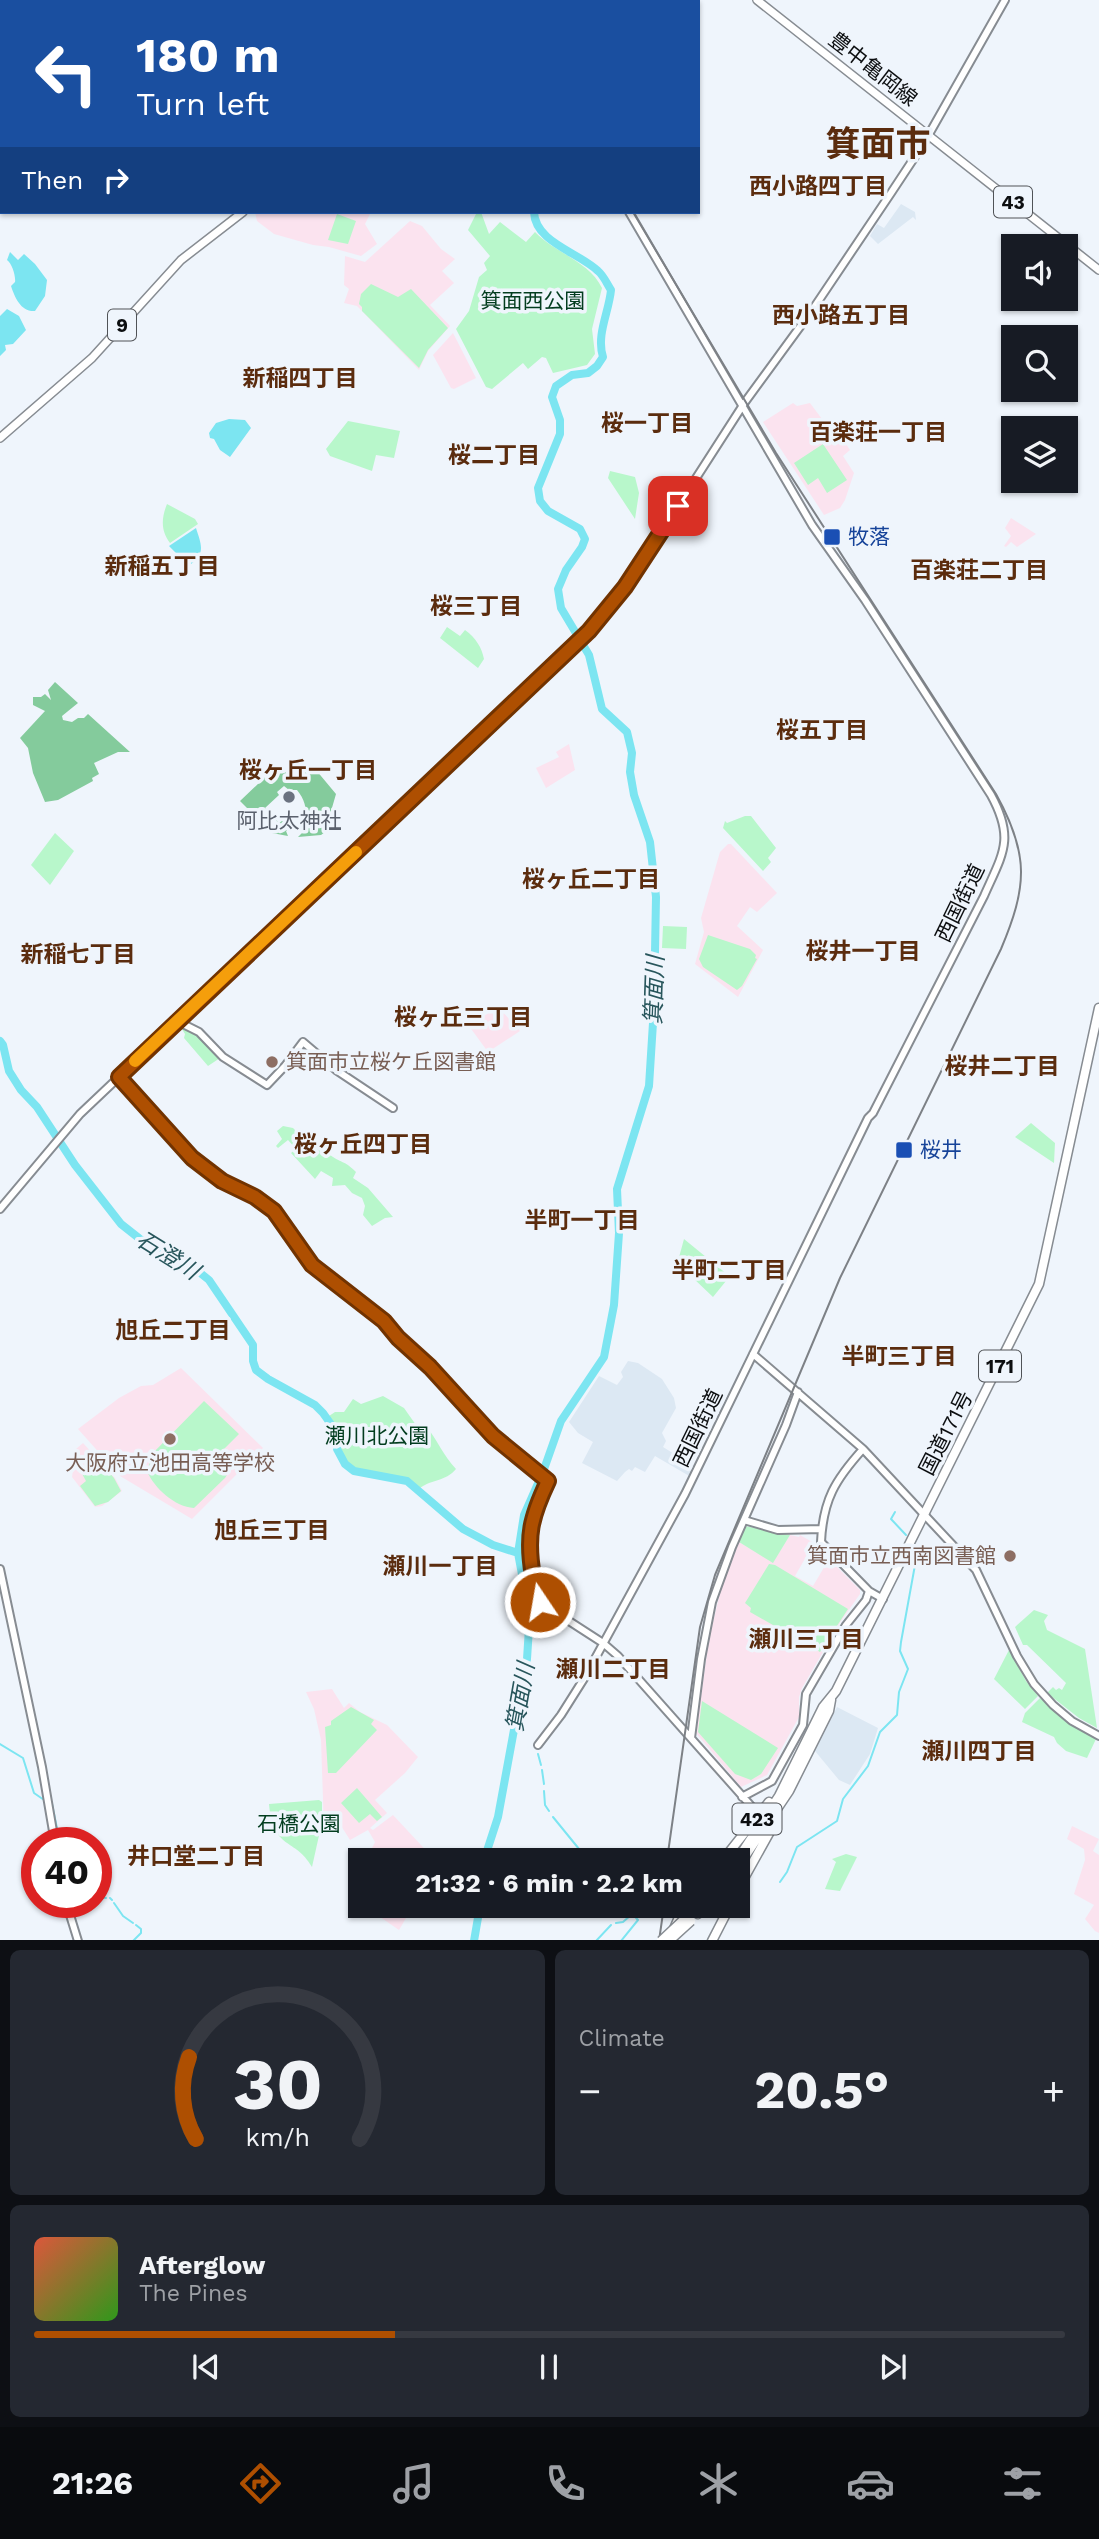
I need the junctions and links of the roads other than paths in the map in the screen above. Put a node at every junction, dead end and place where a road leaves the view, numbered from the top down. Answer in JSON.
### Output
{"nodes":[{"id":1,"x":757,"y":0,"type":"edge"},
{"id":2,"x":1005,"y":0,"type":"edge"},
{"id":3,"x":928,"y":135,"type":"junction"},
{"id":4,"x":240,"y":214,"type":"edge"},
{"id":5,"x":630,"y":214,"type":"edge"},
{"id":6,"x":1099,"y":270,"type":"edge"},
{"id":7,"x":742,"y":407,"type":"junction"},
{"id":8,"x":0,"y":438,"type":"edge"},
{"id":9,"x":1099,"y":1008,"type":"edge"},
{"id":10,"x":177,"y":1021,"type":"junction"},
{"id":11,"x":119,"y":1077,"type":"junction"},
{"id":12,"x":393,"y":1108,"type":"dead end"},
{"id":13,"x":0,"y":1209,"type":"edge"},
{"id":14,"x":753,"y":1354,"type":"junction"},
{"id":15,"x":798,"y":1392,"type":"junction"},
{"id":16,"x":863,"y":1449,"type":"junction"},
{"id":17,"x":925,"y":1514,"type":"junction"},
{"id":18,"x":744,"y":1520,"type":"junction"},
{"id":19,"x":822,"y":1529,"type":"junction"},
{"id":20,"x":0,"y":1569,"type":"edge"},
{"id":21,"x":869,"y":1591,"type":"junction"},
{"id":22,"x":883,"y":1598,"type":"junction"},
{"id":23,"x":603,"y":1643,"type":"junction"},
{"id":24,"x":831,"y":1700,"type":"junction"},
{"id":25,"x":1099,"y":1736,"type":"edge"},
{"id":26,"x":691,"y":1738,"type":"junction"},
{"id":27,"x":538,"y":1745,"type":"dead end"},
{"id":28,"x":788,"y":1775,"type":"junction"},
{"id":29,"x":789,"y":1791,"type":"junction"},
{"id":30,"x":742,"y":1797,"type":"junction"},
{"id":31,"x":760,"y":1816,"type":"junction"},
{"id":32,"x":52,"y":1827,"type":"edge"},
{"id":33,"x":733,"y":1848,"type":"edge"},
{"id":34,"x":745,"y":1848,"type":"edge"},
{"id":35,"x":750,"y":1849,"type":"edge"},
{"id":36,"x":750,"y":1868,"type":"edge"},
{"id":37,"x":71,"y":1918,"type":"edge"},
{"id":38,"x":678,"y":1918,"type":"edge"},
{"id":39,"x":688,"y":1918,"type":"edge"},
{"id":40,"x":690,"y":1918,"type":"edge"},
{"id":41,"x":724,"y":1918,"type":"edge"},
{"id":42,"x":78,"y":1940,"type":"edge"},
{"id":43,"x":662,"y":1940,"type":"edge"},
{"id":44,"x":670,"y":1940,"type":"edge"},
{"id":45,"x":671,"y":1940,"type":"edge"},
{"id":46,"x":713,"y":1940,"type":"edge"}],
"edges":[{"from":1,"to":3,"type":"main road","name":"豊中亀岡線","number":"43"},
{"from":2,"to":3,"type":"street"},
{"from":3,"to":6,"type":"main road","name":"豊中亀岡線","number":"43"},
{"from":3,"to":7,"type":"street"},
{"from":4,"to":8,"type":"main road","number":"9"},
{"from":5,"to":7,"type":"street"},
{"from":7,"to":10,"type":"street"},
{"from":7,"to":14,"type":"street","name":"西国街道"},
{"from":9,"to":17,"type":"highway","name":"国道171号","number":"171"},
{"from":10,"to":11,"type":"street"},
{"from":10,"to":12,"type":"street"},
{"from":11,"to":13,"type":"street"},
{"from":11,"to":23,"type":"street"},
{"from":14,"to":15,"type":"street"},
{"from":14,"to":23,"type":"street","name":"西国街道"},
{"from":15,"to":16,"type":"street"},
{"from":15,"to":18,"type":"street"},
{"from":16,"to":17,"type":"street"},
{"from":16,"to":19,"type":"street"},
{"from":17,"to":22,"type":"highway","name":"国道171号","number":"171"},
{"from":17,"to":25,"type":"street"},
{"from":18,"to":19,"type":"street"},
{"from":18,"to":26,"type":"street"},
{"from":19,"to":21,"type":"street"},
{"from":20,"to":32,"type":"street"},
{"from":21,"to":22,"type":"street"},
{"from":21,"to":30,"type":"street"},
{"from":22,"to":24,"type":"highway","name":"国道171号","number":"171"},
{"from":23,"to":26,"type":"street"},
{"from":23,"to":27,"type":"street","name":"西国街道"},
{"from":24,"to":28,"type":"highway","name":"国道171号","number":"171"},
{"from":24,"to":29,"type":"highway","name":"国道171号","number":"171"},
{"from":26,"to":30,"type":"street"},
{"from":28,"to":31,"type":"highway","number":"423"},
{"from":28,"to":34,"type":"highway","name":"国道171号","number":"171"},
{"from":29,"to":35,"type":"highway","name":"国道171号","number":"171"},
{"from":29,"to":36,"type":"highway","number":"423"},
{"from":30,"to":31,"type":"street"},
{"from":31,"to":33,"type":"highway","number":"423"},
{"from":37,"to":42,"type":"street"},
{"from":38,"to":44,"type":"highway"},
{"from":39,"to":43,"type":"highway","bridge":true},
{"from":40,"to":45,"type":"highway","bridge":true},
{"from":41,"to":46,"type":"highway"}]}
